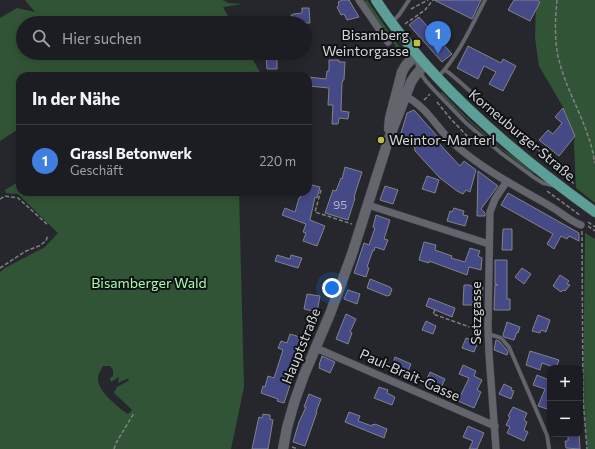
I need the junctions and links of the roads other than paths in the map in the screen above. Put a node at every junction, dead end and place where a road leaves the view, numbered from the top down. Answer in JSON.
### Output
{"nodes":[{"id":1,"x":359,"y":0,"type":"edge"},
{"id":2,"x":376,"y":0,"type":"edge"},
{"id":3,"x":409,"y":0,"type":"edge"},
{"id":4,"x":485,"y":0,"type":"edge"},
{"id":5,"x":391,"y":22,"type":"junction"},
{"id":6,"x":388,"y":42,"type":"road end"},
{"id":7,"x":416,"y":54,"type":"junction"},
{"id":8,"x":422,"y":68,"type":"junction"},
{"id":9,"x":445,"y":70,"type":"junction"},
{"id":10,"x":438,"y":78,"type":"junction"},
{"id":11,"x":405,"y":96,"type":"junction"},
{"id":12,"x":388,"y":141,"type":"junction"},
{"id":13,"x":556,"y":163,"type":"dead end"},
{"id":14,"x":507,"y":181,"type":"junction"},
{"id":15,"x":561,"y":187,"type":"junction"},
{"id":16,"x":368,"y":205,"type":"junction"},
{"id":17,"x":595,"y":212,"type":"edge"},
{"id":18,"x":582,"y":225,"type":"road end"},
{"id":19,"x":489,"y":244,"type":"junction"},
{"id":20,"x":489,"y":334,"type":"junction"},
{"id":21,"x":316,"y":348,"type":"junction"},
{"id":22,"x":495,"y":426,"type":"junction"},
{"id":23,"x":549,"y":448,"type":"dead end"},
{"id":24,"x":283,"y":449,"type":"edge"},
{"id":25,"x":496,"y":449,"type":"edge"}],
"edges":[{"from":1,"to":6,"type":"street"},
{"from":2,"to":5,"type":"main road","name":"Korneuburger Straße"},
{"from":3,"to":5,"type":"lane"},
{"from":4,"to":9,"type":"lane"},
{"from":5,"to":7,"type":"main road","name":"Korneuburger Straße"},
{"from":7,"to":8,"type":"main road","name":"Korneuburger Straße"},
{"from":7,"to":12,"type":"main road","name":"Hauptstraße"},
{"from":8,"to":10,"type":"main road","name":"Korneuburger Straße"},
{"from":8,"to":11,"type":"main road","name":"Hauptstraße"},
{"from":8,"to":15,"type":"lane"},
{"from":9,"to":10,"type":"lane"},
{"from":9,"to":13,"type":"lane"},
{"from":10,"to":15,"type":"main road","name":"Korneuburger Straße"},
{"from":11,"to":12,"type":"main road","name":"Hauptstraße"},
{"from":11,"to":14,"type":"street"},
{"from":12,"to":16,"type":"main road","name":"Hauptstraße"},
{"from":14,"to":18,"type":"street"},
{"from":14,"to":19,"type":"street","name":"Setzgasse"},
{"from":15,"to":17,"type":"main road","name":"Korneuburger Straße"},
{"from":16,"to":19,"type":"street"},
{"from":16,"to":21,"type":"main road","name":"Hauptstraße"},
{"from":19,"to":20,"type":"street","name":"Setzgasse"},
{"from":20,"to":22,"type":"street","name":"Setzgasse"},
{"from":20,"to":23,"type":"lane"},
{"from":21,"to":22,"type":"street","name":"Paul-Brait-Gasse"},
{"from":21,"to":24,"type":"main road","name":"Hauptstraße"},
{"from":22,"to":25,"type":"street","name":"Setzgasse"}]}
